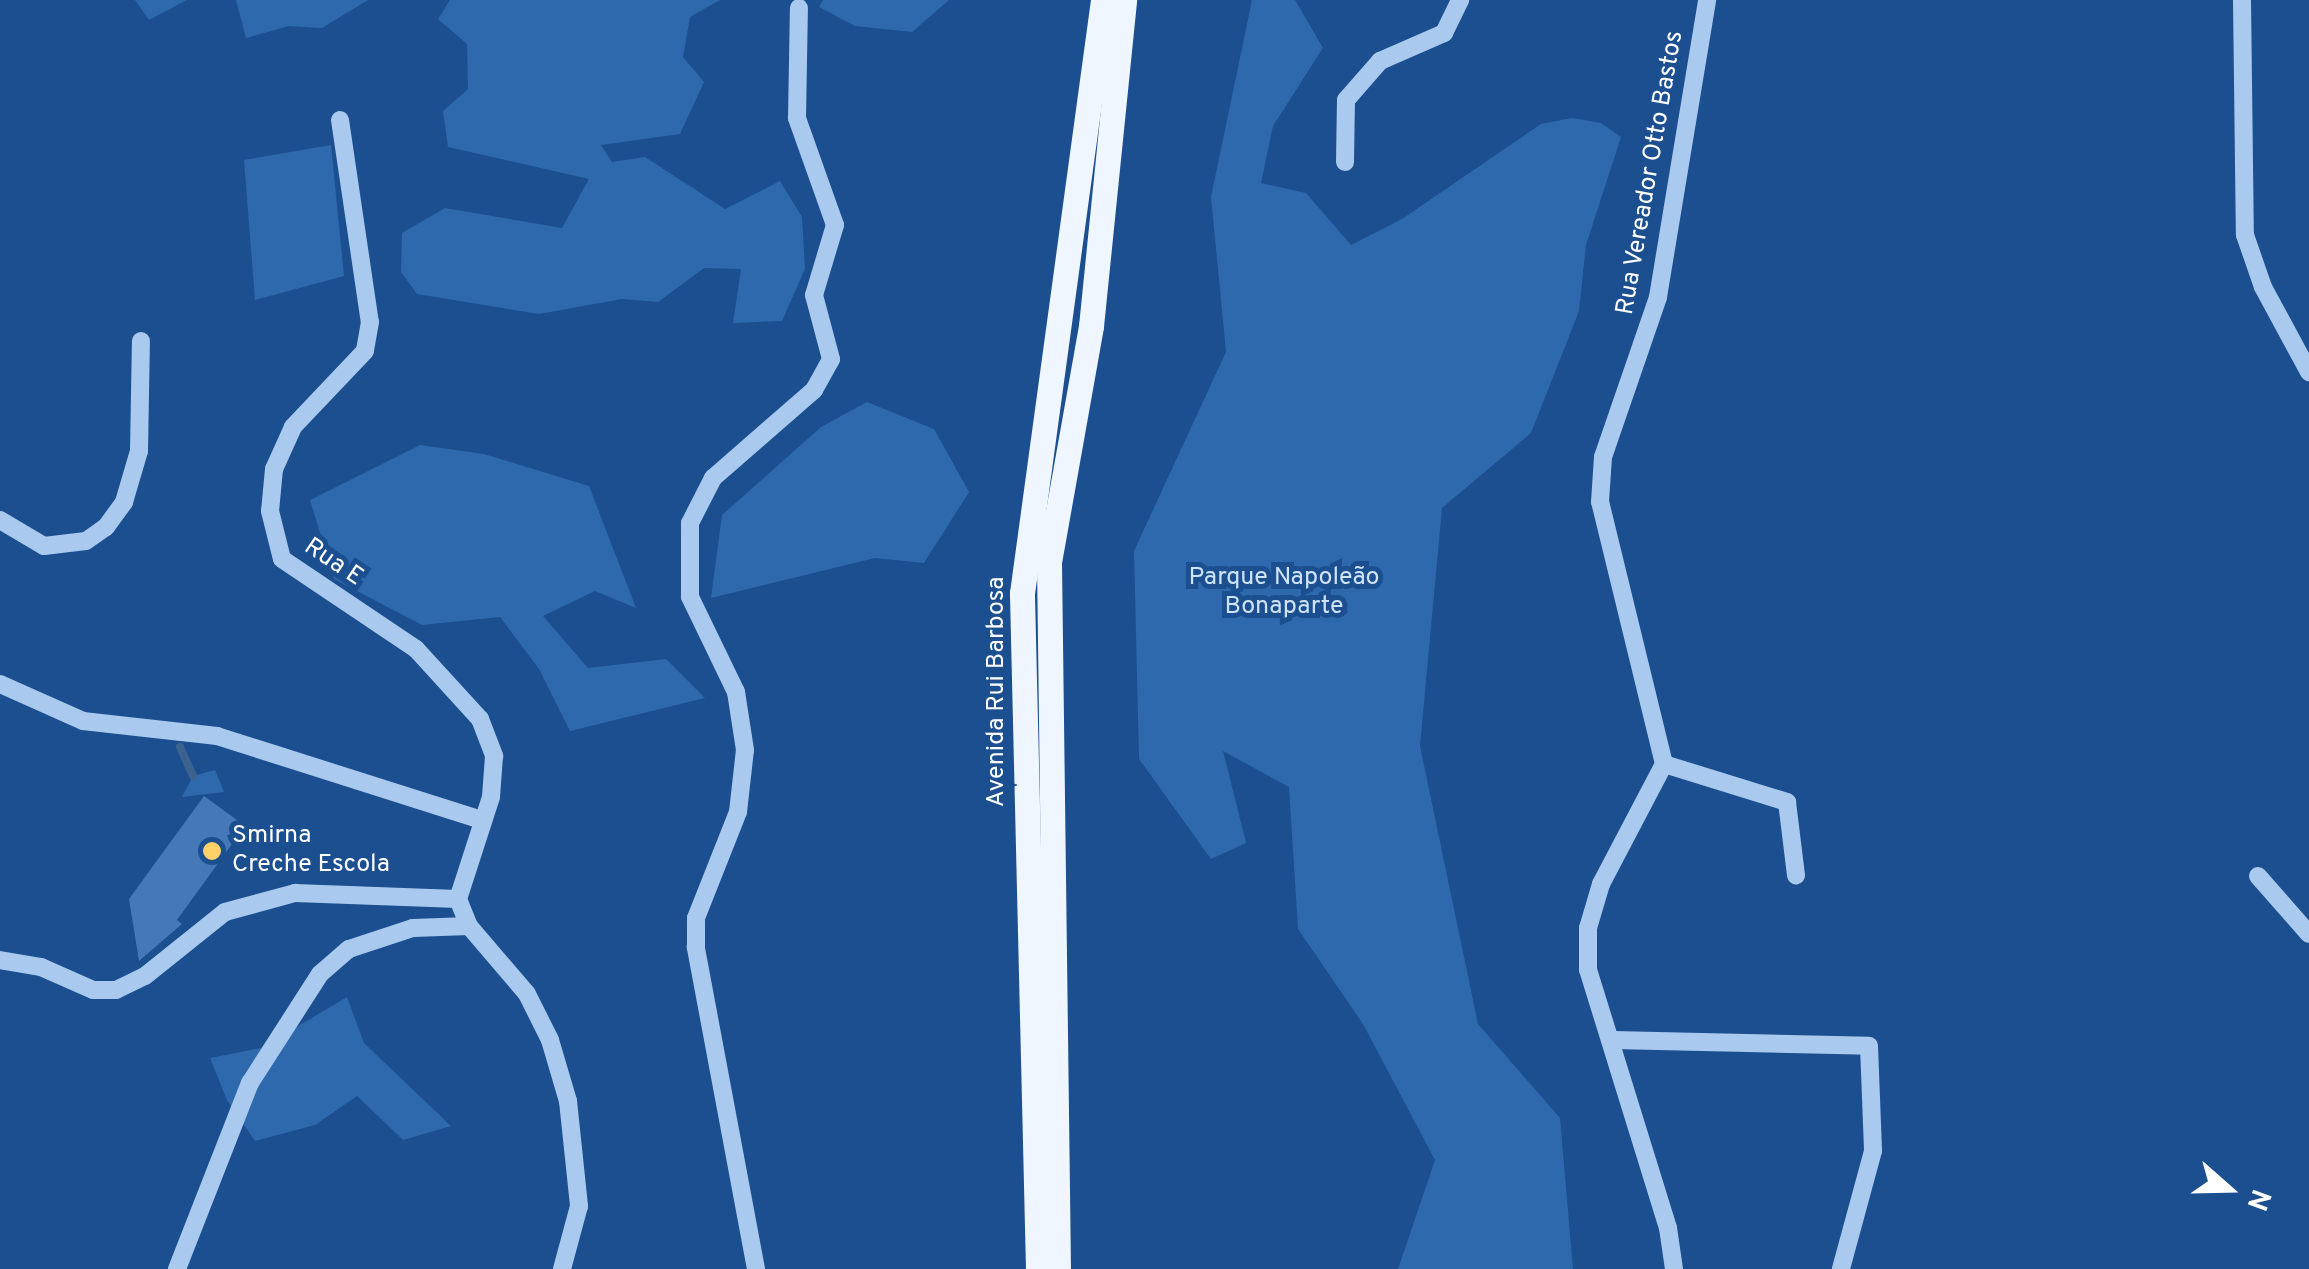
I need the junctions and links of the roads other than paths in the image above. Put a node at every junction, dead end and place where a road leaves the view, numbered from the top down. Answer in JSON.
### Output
{"nodes":[{"id":1,"x":1103,"y":0,"type":"edge"},
{"id":2,"x":1124,"y":0,"type":"edge"},
{"id":3,"x":1460,"y":0,"type":"edge"},
{"id":4,"x":1707,"y":0,"type":"edge"},
{"id":5,"x":2242,"y":0,"type":"edge"},
{"id":6,"x":799,"y":8,"type":"dead end"},
{"id":7,"x":340,"y":120,"type":"dead end"},
{"id":8,"x":1345,"y":162,"type":"dead end"},
{"id":9,"x":141,"y":341,"type":"dead end"},
{"id":10,"x":2309,"y":372,"type":"edge"},
{"id":11,"x":0,"y":520,"type":"edge"},
{"id":12,"x":0,"y":684,"type":"edge"},
{"id":13,"x":1664,"y":764,"type":"junction"},
{"id":14,"x":482,"y":820,"type":"junction"},
{"id":15,"x":1796,"y":874,"type":"dead end"},
{"id":16,"x":2258,"y":876,"type":"dead end"},
{"id":17,"x":458,"y":900,"type":"junction"},
{"id":18,"x":469,"y":926,"type":"junction"},
{"id":19,"x":2309,"y":934,"type":"edge"},
{"id":20,"x":0,"y":960,"type":"edge"},
{"id":21,"x":1612,"y":1040,"type":"junction"},
{"id":22,"x":177,"y":1269,"type":"edge"},
{"id":23,"x":562,"y":1269,"type":"edge"},
{"id":24,"x":756,"y":1269,"type":"edge"},
{"id":25,"x":1038,"y":1269,"type":"edge"},
{"id":26,"x":1058,"y":1269,"type":"edge"},
{"id":27,"x":1674,"y":1269,"type":"edge"},
{"id":28,"x":1841,"y":1269,"type":"edge"}],
"edges":[{"from":1,"to":25,"type":"main road","name":"Avenida Rui Barbosa"},
{"from":2,"to":26,"type":"main road","name":"Avenida Rui Barbosa"},
{"from":3,"to":8,"type":"street"},
{"from":4,"to":13,"type":"street","name":"Rua Vereador Otto Bastos"},
{"from":5,"to":10,"type":"street"},
{"from":6,"to":24,"type":"street"},
{"from":7,"to":14,"type":"street","name":"Rua E"},
{"from":9,"to":11,"type":"street"},
{"from":12,"to":14,"type":"street"},
{"from":13,"to":15,"type":"street"},
{"from":13,"to":21,"type":"street"},
{"from":14,"to":17,"type":"street","name":"Rua E"},
{"from":16,"to":19,"type":"street"},
{"from":17,"to":18,"type":"street"},
{"from":17,"to":20,"type":"street"},
{"from":18,"to":22,"type":"street"},
{"from":18,"to":23,"type":"street"},
{"from":21,"to":27,"type":"street"},
{"from":21,"to":28,"type":"street"}]}
